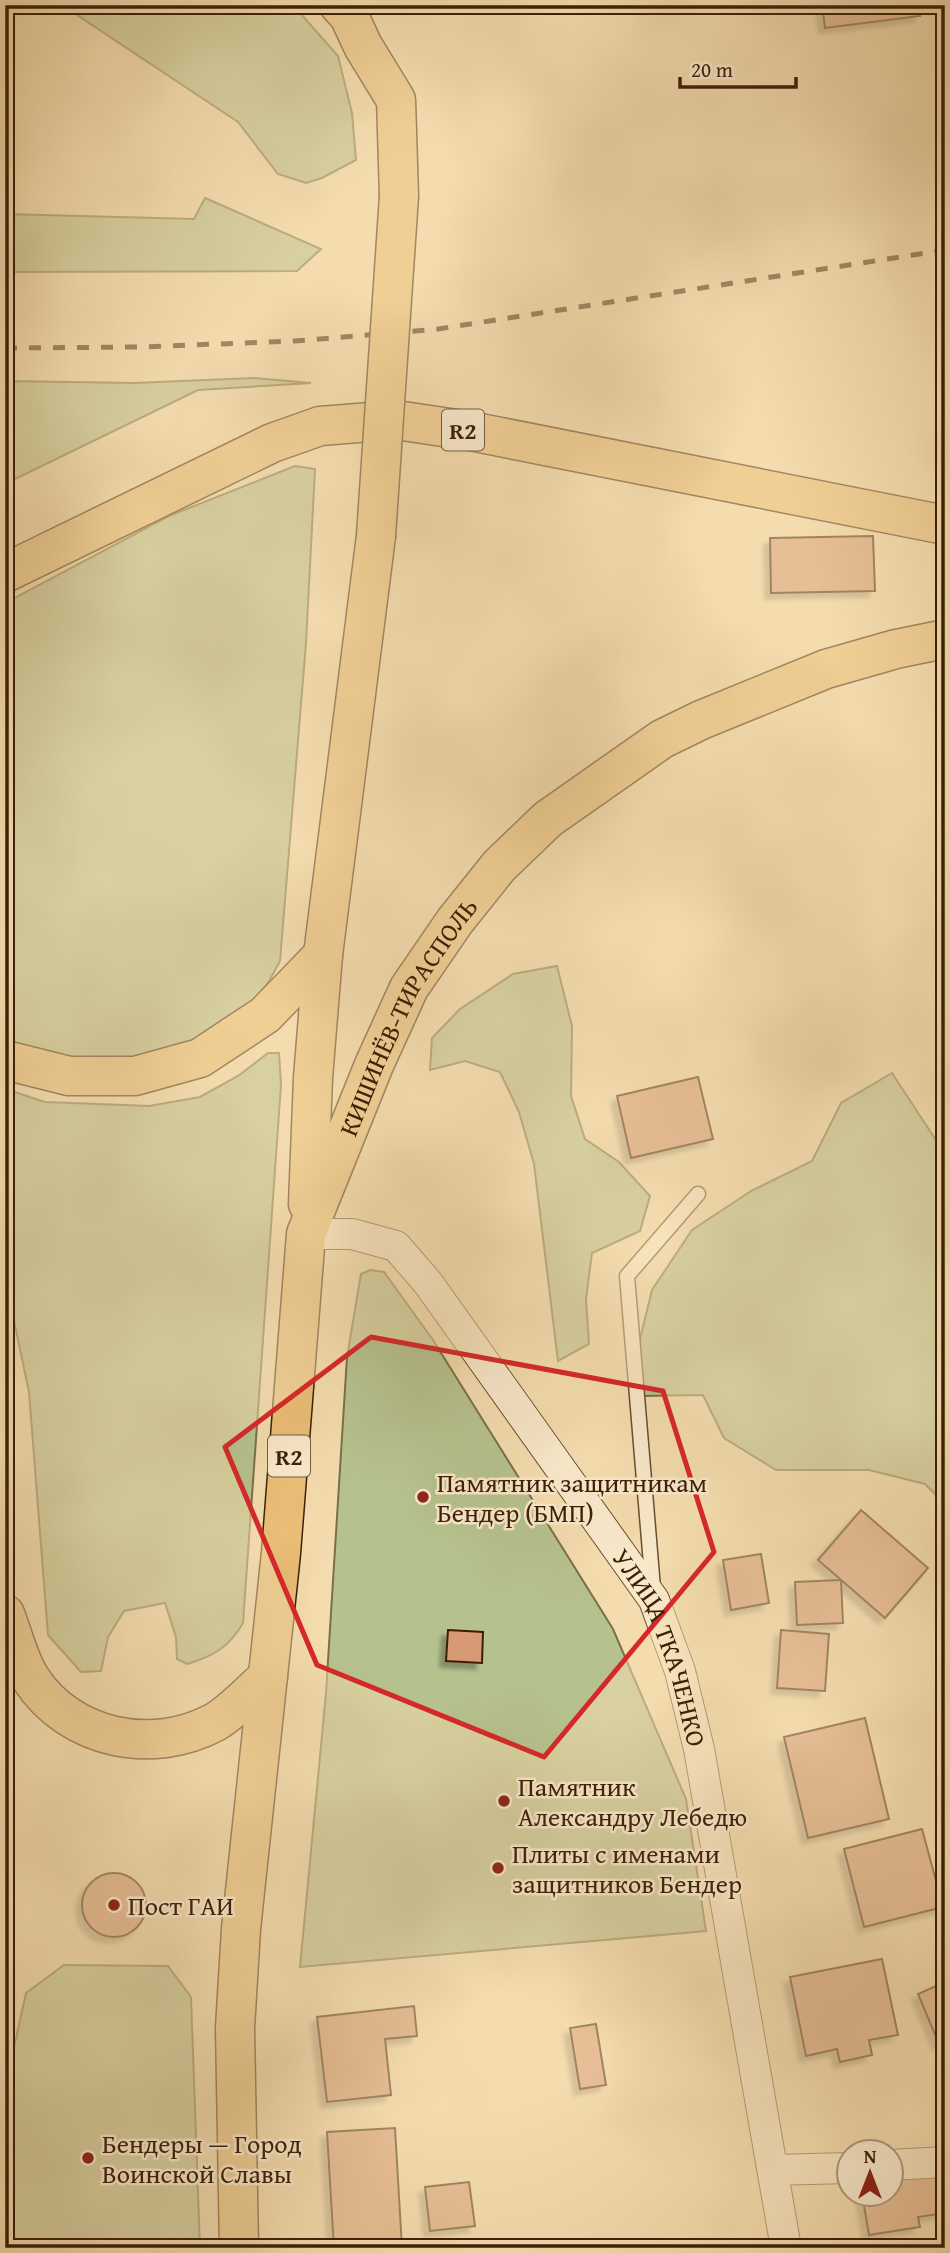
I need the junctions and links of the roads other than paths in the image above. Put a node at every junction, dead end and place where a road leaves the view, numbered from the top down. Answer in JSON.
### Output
{"nodes":[{"id":1,"x":346,"y":9,"type":"edge"},
{"id":2,"x":945,"y":524,"type":"edge"},
{"id":3,"x":5,"y":573,"type":"edge"},
{"id":4,"x":945,"y":639,"type":"edge"},
{"id":5,"x":323,"y":955,"type":"junction"},
{"id":6,"x":5,"y":1060,"type":"edge"},
{"id":7,"x":698,"y":1194,"type":"dead end"},
{"id":8,"x":306,"y":1234,"type":"junction"},
{"id":9,"x":654,"y":1600,"type":"junction"},
{"id":10,"x":5,"y":1614,"type":"edge"},
{"id":11,"x":268,"y":1677,"type":"junction"},
{"id":12,"x":945,"y":2162,"type":"edge"},
{"id":13,"x":904,"y":2164,"type":"edge"},
{"id":14,"x":834,"y":2168,"type":"edge"},
{"id":15,"x":773,"y":2170,"type":"junction"},
{"id":16,"x":239,"y":2248,"type":"edge"},
{"id":17,"x":786,"y":2248,"type":"edge"}],
"edges":[{"from":1,"to":5,"type":"main road","number":"R2","bridge":true},
{"from":2,"to":3,"type":"main road","number":"R2"},
{"from":4,"to":8,"type":"main road","name":"КИШИНЁВ-ТИРАСПОЛЬ","number":"R2"},
{"from":5,"to":6,"type":"main road"},
{"from":5,"to":8,"type":"main road","number":"R2"},
{"from":7,"to":9,"type":"lane"},
{"from":8,"to":9,"type":"street","name":"УЛИЦА ТКАЧЕНКО"},
{"from":8,"to":11,"type":"main road","name":"КИШИНЁВ-ТИРАСПОЛЬ","number":"R2"},
{"from":9,"to":15,"type":"street","name":"УЛИЦА ТКАЧЕНКО"},
{"from":10,"to":11,"type":"main road"},
{"from":11,"to":16,"type":"main road","name":"КИШИНЁВ-ТИРАСПОЛЬ"},
{"from":12,"to":13,"type":"street"},
{"from":14,"to":15,"type":"street"},
{"from":15,"to":17,"type":"street","name":"УЛИЦА ТКАЧЕНКО"}]}
